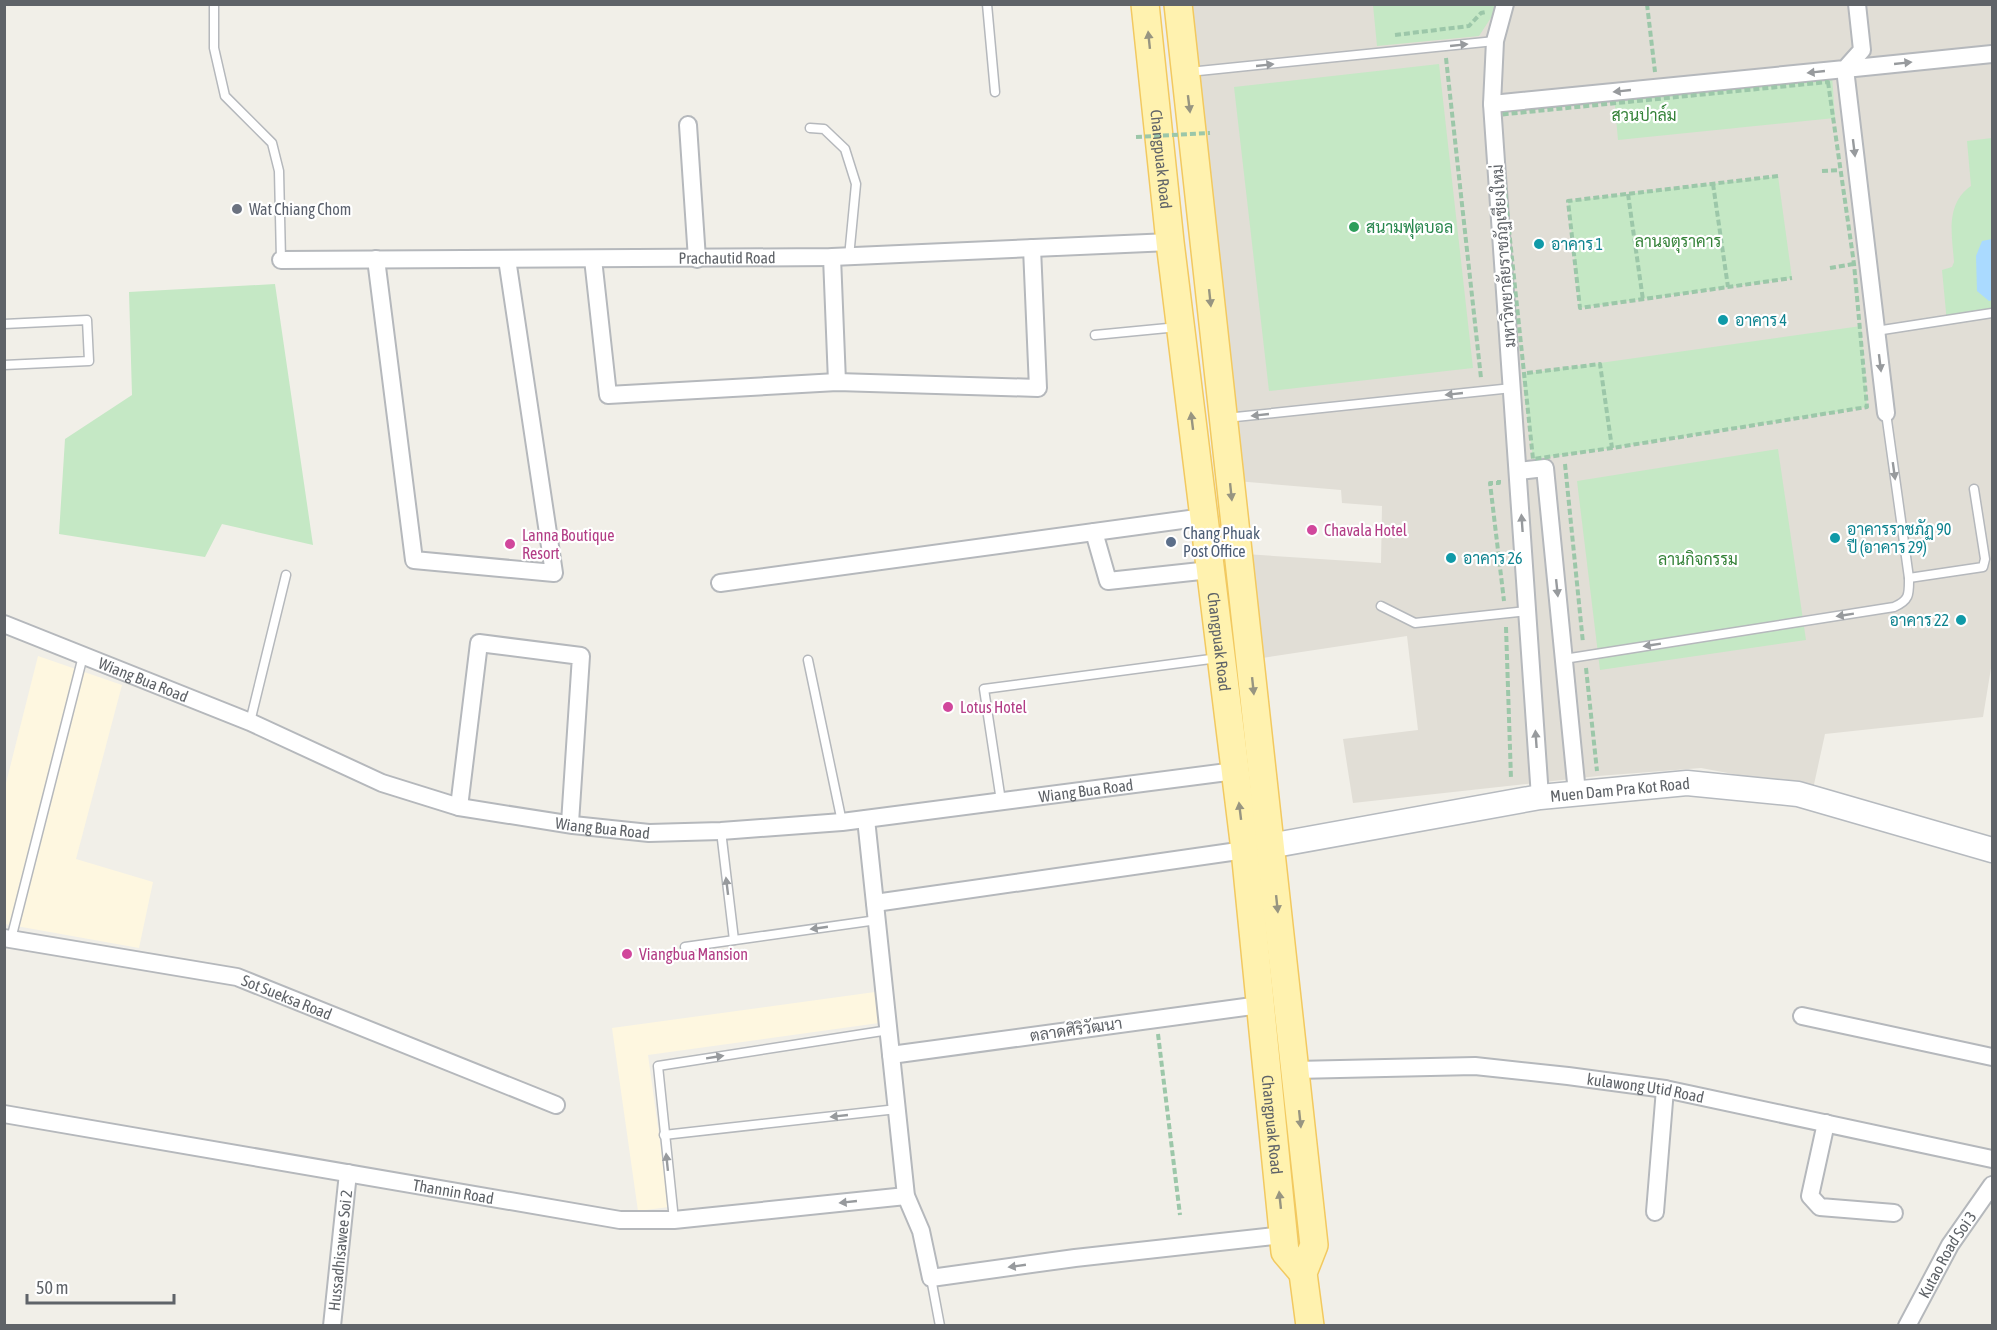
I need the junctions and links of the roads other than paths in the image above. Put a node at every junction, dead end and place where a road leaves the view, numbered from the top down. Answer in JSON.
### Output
{"nodes":[{"id":1,"x":214,"y":4,"type":"edge"},
{"id":2,"x":987,"y":4,"type":"edge"},
{"id":3,"x":1145,"y":4,"type":"edge"},
{"id":4,"x":1178,"y":4,"type":"edge"},
{"id":5,"x":1505,"y":4,"type":"edge"},
{"id":6,"x":1857,"y":4,"type":"edge"},
{"id":7,"x":1496,"y":41,"type":"junction"},
{"id":8,"x":1992,"y":54,"type":"edge"},
{"id":9,"x":1845,"y":69,"type":"junction"},
{"id":10,"x":1186,"y":73,"type":"junction"},
{"id":11,"x":995,"y":92,"type":"dead end"},
{"id":12,"x":1492,"y":104,"type":"junction"},
{"id":13,"x":688,"y":125,"type":"dead end"},
{"id":14,"x":810,"y":128,"type":"dead end"},
{"id":15,"x":1170,"y":242,"type":"junction"},
{"id":16,"x":1032,"y":248,"type":"junction"},
{"id":17,"x":832,"y":257,"type":"junction"},
{"id":18,"x":849,"y":257,"type":"junction"},
{"id":19,"x":376,"y":259,"type":"junction"},
{"id":20,"x":507,"y":259,"type":"junction"},
{"id":21,"x":592,"y":259,"type":"junction"},
{"id":22,"x":697,"y":259,"type":"junction"},
{"id":23,"x":281,"y":260,"type":"joint"},
{"id":24,"x":1992,"y":313,"type":"edge"},
{"id":25,"x":4,"y":324,"type":"edge"},
{"id":26,"x":1180,"y":327,"type":"junction"},
{"id":27,"x":1876,"y":331,"type":"junction"},
{"id":28,"x":1095,"y":335,"type":"dead end"},
{"id":29,"x":4,"y":365,"type":"edge"},
{"id":30,"x":837,"y":382,"type":"junction"},
{"id":31,"x":1512,"y":388,"type":"junction"},
{"id":32,"x":1886,"y":413,"type":"joint"},
{"id":33,"x":1223,"y":419,"type":"junction"},
{"id":34,"x":1518,"y":471,"type":"junction"},
{"id":35,"x":1974,"y":489,"type":"dead end"},
{"id":36,"x":1204,"y":517,"type":"junction"},
{"id":37,"x":1094,"y":532,"type":"junction"},
{"id":38,"x":1210,"y":570,"type":"junction"},
{"id":39,"x":286,"y":575,"type":"dead end"},
{"id":40,"x":1910,"y":578,"type":"junction"},
{"id":41,"x":720,"y":583,"type":"dead end"},
{"id":42,"x":1381,"y":606,"type":"dead end"},
{"id":43,"x":1527,"y":611,"type":"junction"},
{"id":44,"x":4,"y":624,"type":"edge"},
{"id":45,"x":83,"y":656,"type":"junction"},
{"id":46,"x":1220,"y":658,"type":"junction"},
{"id":47,"x":1564,"y":658,"type":"junction"},
{"id":48,"x":808,"y":660,"type":"dead end"},
{"id":49,"x":250,"y":722,"type":"junction"},
{"id":50,"x":1235,"y":771,"type":"junction"},
{"id":51,"x":1576,"y":793,"type":"junction"},
{"id":52,"x":1540,"y":797,"type":"junction"},
{"id":53,"x":1001,"y":801,"type":"junction"},
{"id":54,"x":459,"y":807,"type":"junction"},
{"id":55,"x":866,"y":819,"type":"junction"},
{"id":56,"x":842,"y":822,"type":"junction"},
{"id":57,"x":570,"y":823,"type":"junction"},
{"id":58,"x":721,"y":831,"type":"junction"},
{"id":59,"x":1257,"y":848,"type":"junction"},
{"id":60,"x":1992,"y":850,"type":"edge"},
{"id":61,"x":875,"y":903,"type":"junction"},
{"id":62,"x":877,"y":920,"type":"junction"},
{"id":63,"x":8,"y":939,"type":"edge"},
{"id":64,"x":734,"y":940,"type":"junction"},
{"id":65,"x":685,"y":947,"type":"dead end"},
{"id":66,"x":1260,"y":1005,"type":"junction"},
{"id":67,"x":1802,"y":1016,"type":"dead end"},
{"id":68,"x":889,"y":1030,"type":"junction"},
{"id":69,"x":891,"y":1055,"type":"junction"},
{"id":70,"x":1992,"y":1057,"type":"edge"},
{"id":71,"x":1295,"y":1070,"type":"junction"},
{"id":72,"x":1665,"y":1089,"type":"junction"},
{"id":73,"x":556,"y":1105,"type":"dead end"},
{"id":74,"x":897,"y":1109,"type":"junction"},
{"id":75,"x":4,"y":1114,"type":"edge"},
{"id":76,"x":1826,"y":1123,"type":"junction"},
{"id":77,"x":664,"y":1135,"type":"junction"},
{"id":78,"x":1992,"y":1159,"type":"edge"},
{"id":79,"x":348,"y":1173,"type":"junction"},
{"id":80,"x":1992,"y":1185,"type":"edge"},
{"id":81,"x":906,"y":1196,"type":"junction"},
{"id":82,"x":1655,"y":1212,"type":"dead end"},
{"id":83,"x":1894,"y":1213,"type":"dead end"},
{"id":84,"x":674,"y":1220,"type":"junction"},
{"id":85,"x":1283,"y":1234,"type":"junction"},
{"id":86,"x":1303,"y":1273,"type":"junction"},
{"id":87,"x":931,"y":1278,"type":"junction"},
{"id":88,"x":332,"y":1326,"type":"edge"},
{"id":89,"x":940,"y":1326,"type":"edge"},
{"id":90,"x":1310,"y":1326,"type":"edge"},
{"id":91,"x":1907,"y":1326,"type":"edge"}],
"edges":[{"from":1,"to":23,"type":"lane"},
{"from":2,"to":11,"type":"lane"},
{"from":15,"to":3,"type":"main road","name":"Changpuak Road","one_way":true},
{"from":4,"to":10,"type":"main road","name":"Changpuak Road"},
{"from":5,"to":7,"type":"street","name":"มหาวิทยาลัยราชภัฏเชียงใหม่"},
{"from":6,"to":9,"type":"street"},
{"from":10,"to":7,"type":"lane","one_way":true},
{"from":7,"to":12,"type":"street","name":"มหาวิทยาลัยราชภัฏเชียงใหม่"},
{"from":9,"to":8,"type":"street","one_way":true},
{"from":9,"to":12,"type":"street","one_way":true},
{"from":9,"to":27,"type":"street","one_way":true},
{"from":10,"to":33,"type":"main road","name":"Changpuak Road","one_way":true},
{"from":12,"to":31,"type":"street","name":"มหาวิทยาลัยราชภัฏเชียงใหม่"},
{"from":13,"to":22,"type":"street"},
{"from":14,"to":18,"type":"lane"},
{"from":15,"to":16,"type":"street","name":"Prachautid Road"},
{"from":15,"to":26,"type":"main road","name":"Changpuak Road"},
{"from":16,"to":18,"type":"street","name":"Prachautid Road"},
{"from":16,"to":30,"type":"street"},
{"from":17,"to":18,"type":"street","name":"Prachautid Road"},
{"from":17,"to":22,"type":"street","name":"Prachautid Road"},
{"from":17,"to":30,"type":"street"},
{"from":19,"to":20,"type":"street","name":"Prachautid Road"},
{"from":19,"to":20,"type":"street"},
{"from":19,"to":23,"type":"street","name":"Prachautid Road"},
{"from":20,"to":21,"type":"street","name":"Prachautid Road"},
{"from":21,"to":22,"type":"street","name":"Prachautid Road"},
{"from":21,"to":30,"type":"street"},
{"from":24,"to":27,"type":"lane"},
{"from":25,"to":29,"type":"lane"},
{"from":26,"to":28,"type":"lane"},
{"from":36,"to":26,"type":"main road","name":"Changpuak Road","one_way":true},
{"from":27,"to":32,"type":"street","one_way":true},
{"from":31,"to":33,"type":"lane","one_way":true},
{"from":31,"to":34,"type":"street","name":"มหาวิทยาลัยราชภัฏเชียงใหม่"},
{"from":32,"to":40,"type":"lane","one_way":true},
{"from":33,"to":59,"type":"main road","name":"Changpuak Road","one_way":true},
{"from":43,"to":34,"type":"street","name":"มหาวิทยาลัยราชภัฏเชียงใหม่","one_way":true},
{"from":34,"to":47,"type":"street","one_way":true},
{"from":35,"to":40,"type":"lane"},
{"from":36,"to":37,"type":"street"},
{"from":36,"to":38,"type":"main road","name":"Changpuak Road"},
{"from":37,"to":38,"type":"street"},
{"from":37,"to":41,"type":"street"},
{"from":38,"to":46,"type":"main road","name":"Changpuak Road"},
{"from":39,"to":49,"type":"lane"},
{"from":40,"to":47,"type":"lane","one_way":true},
{"from":42,"to":43,"type":"lane"},
{"from":52,"to":43,"type":"street","name":"มหาวิทยาลัยราชภัฏเชียงใหม่","one_way":true},
{"from":44,"to":45,"type":"street","name":"Wiang Bua Road"},
{"from":45,"to":49,"type":"street","name":"Wiang Bua Road"},
{"from":45,"to":63,"type":"lane"},
{"from":46,"to":50,"type":"main road","name":"Changpuak Road"},
{"from":46,"to":53,"type":"lane"},
{"from":47,"to":51,"type":"street"},
{"from":48,"to":56,"type":"lane"},
{"from":49,"to":54,"type":"street","name":"Wiang Bua Road"},
{"from":50,"to":53,"type":"street","name":"Wiang Bua Road"},
{"from":59,"to":50,"type":"main road","name":"Changpuak Road","one_way":true},
{"from":51,"to":52,"type":"street","name":"Muen Dam Pra Kot Road"},
{"from":51,"to":60,"type":"street","name":"Muen Dam Pra Kot Road"},
{"from":52,"to":59,"type":"street","name":"Muen Dam Pra Kot Road"},
{"from":53,"to":55,"type":"street","name":"Wiang Bua Road"},
{"from":54,"to":57,"type":"street","name":"Wiang Bua Road"},
{"from":54,"to":57,"type":"street"},
{"from":55,"to":56,"type":"street","name":"Wiang Bua Road"},
{"from":55,"to":61,"type":"street"},
{"from":56,"to":58,"type":"street","name":"Wiang Bua Road"},
{"from":57,"to":58,"type":"street","name":"Wiang Bua Road"},
{"from":64,"to":58,"type":"lane","one_way":true},
{"from":59,"to":61,"type":"street"},
{"from":59,"to":66,"type":"main road","name":"Changpuak Road"},
{"from":59,"to":71,"type":"main road","name":"Changpuak Road","one_way":true},
{"from":61,"to":62,"type":"street"},
{"from":62,"to":64,"type":"lane","one_way":true},
{"from":62,"to":68,"type":"street"},
{"from":63,"to":73,"type":"street","name":"Sot Sueksa Road"},
{"from":64,"to":65,"type":"lane"},
{"from":66,"to":69,"type":"street","name":"ตลาดศิริวัฒนา"},
{"from":85,"to":66,"type":"main road","name":"Changpuak Road","one_way":true},
{"from":67,"to":70,"type":"street"},
{"from":68,"to":69,"type":"street"},
{"from":77,"to":68,"type":"lane","one_way":true},
{"from":69,"to":74,"type":"street"},
{"from":71,"to":72,"type":"street","name":"kulawong Utid Road"},
{"from":71,"to":86,"type":"main road","name":"Changpuak Road","one_way":true},
{"from":72,"to":76,"type":"street","name":"kulawong Utid Road"},
{"from":72,"to":82,"type":"street"},
{"from":74,"to":77,"type":"lane","one_way":true},
{"from":74,"to":81,"type":"street"},
{"from":75,"to":79,"type":"street","name":"Thannin Road"},
{"from":76,"to":78,"type":"street","name":"kulawong Utid Road"},
{"from":76,"to":83,"type":"street"},
{"from":84,"to":77,"type":"lane","one_way":true},
{"from":79,"to":84,"type":"street","name":"Thannin Road"},
{"from":79,"to":88,"type":"street","name":"Hussadhisawee Soi 2"},
{"from":80,"to":91,"type":"street","name":"Kutao Road Soi 3"},
{"from":81,"to":84,"type":"street","name":"Thannin Road","one_way":true},
{"from":81,"to":87,"type":"street"},
{"from":85,"to":86,"type":"main road","name":"Changpuak Road"},
{"from":85,"to":87,"type":"street","one_way":true},
{"from":86,"to":90,"type":"main road","name":"Changpuak Road"},
{"from":87,"to":89,"type":"lane"}]}
